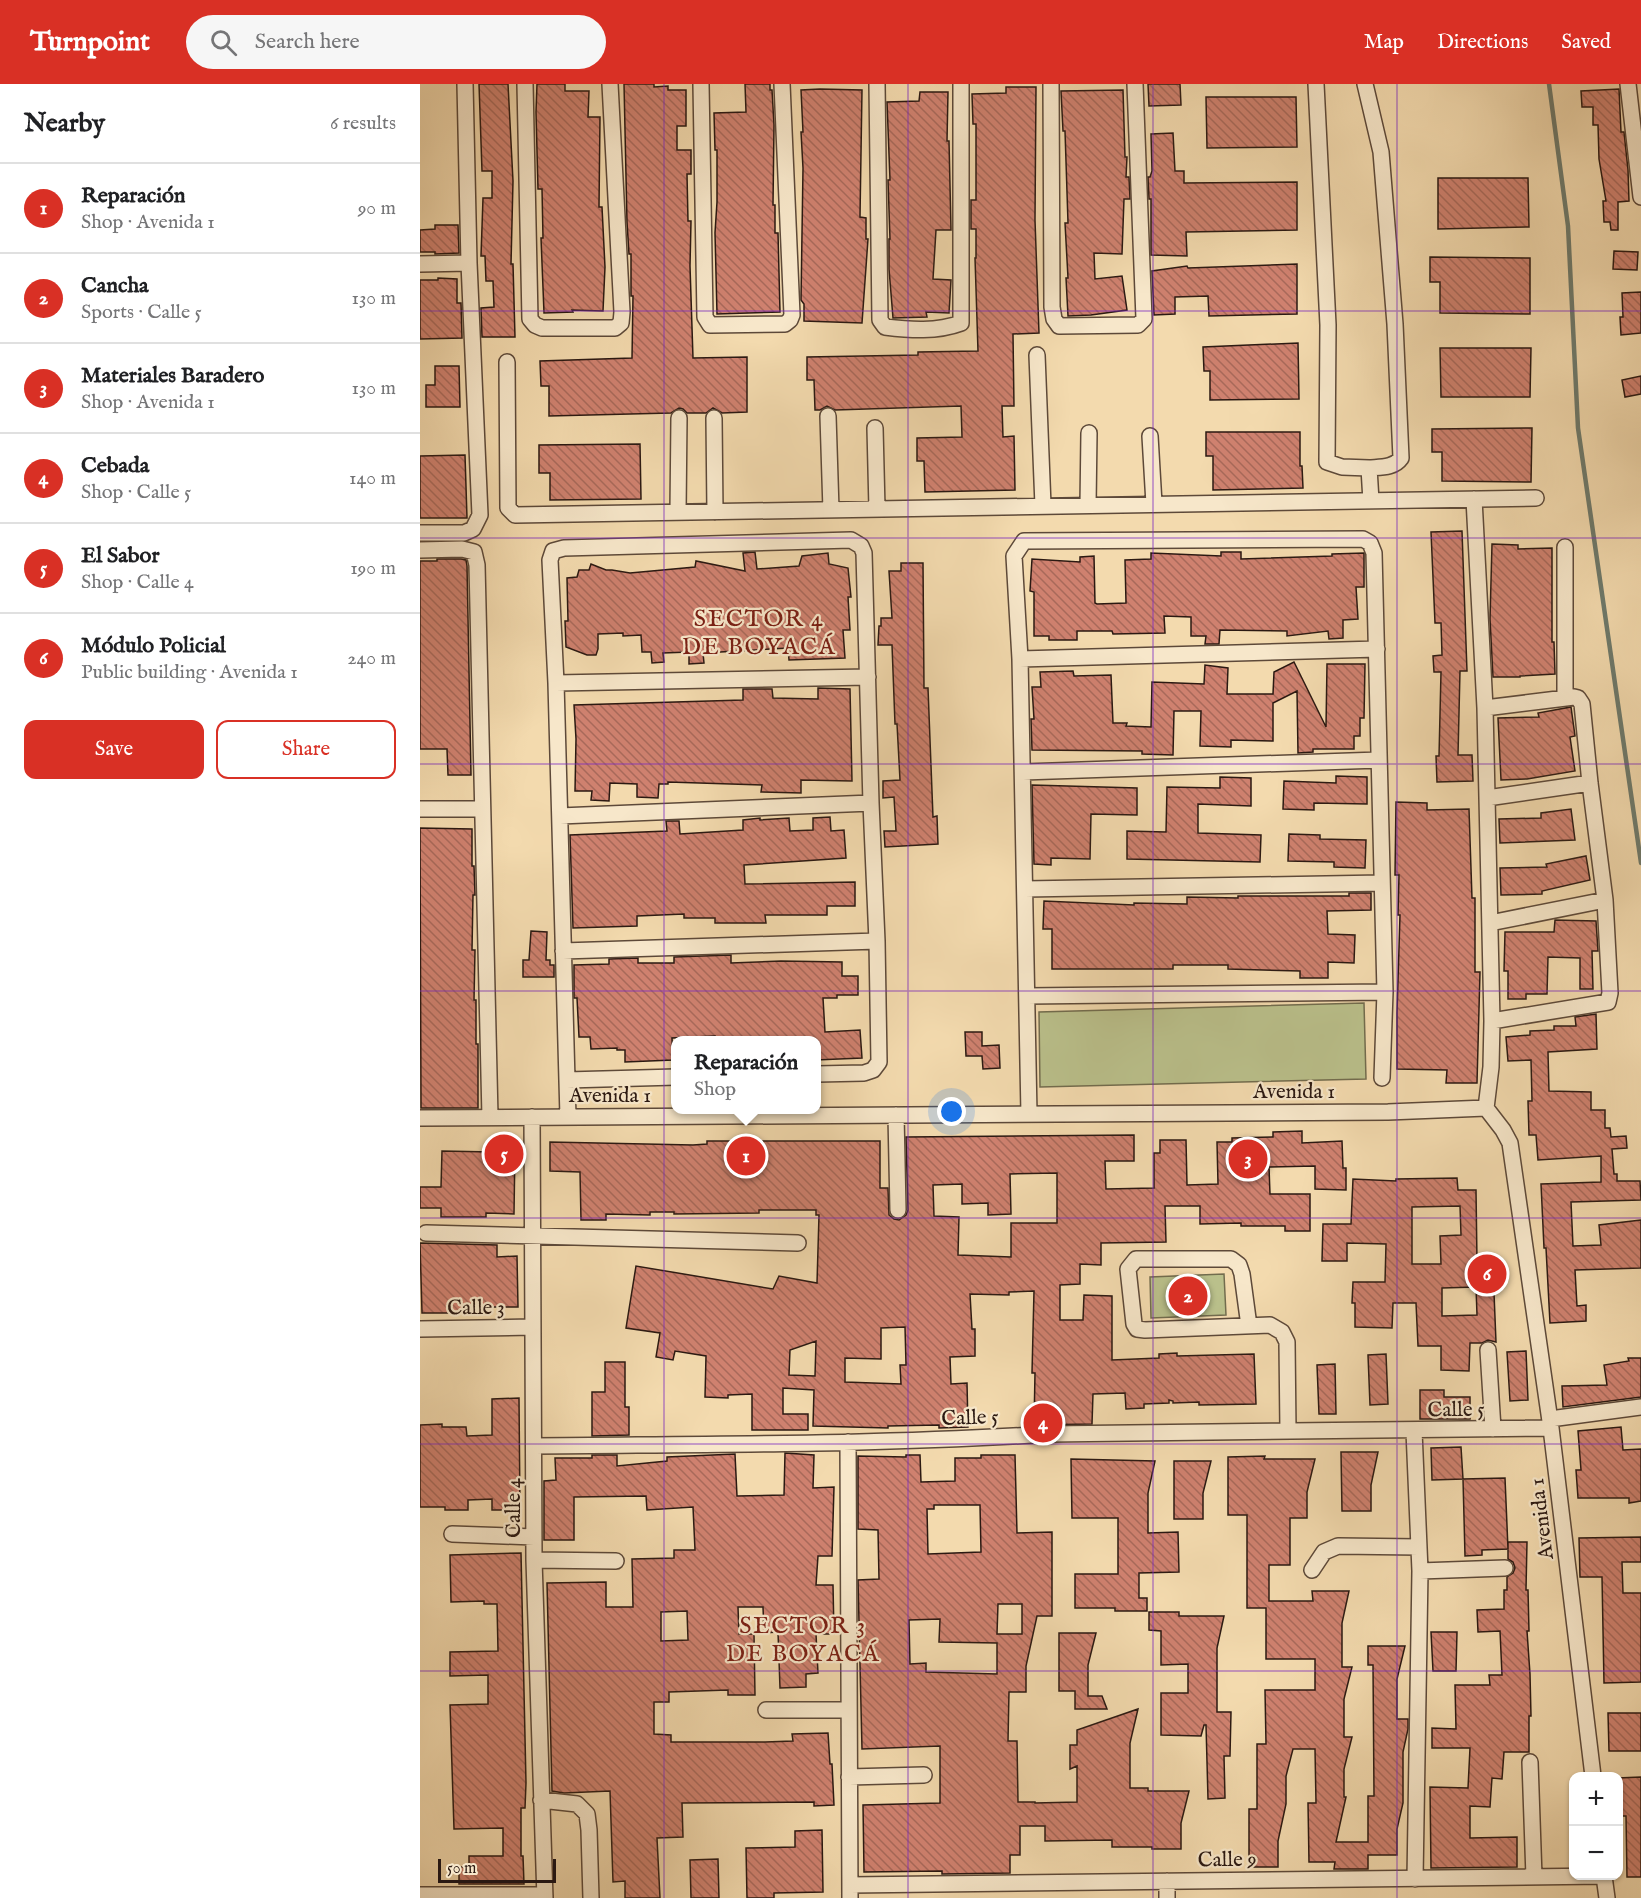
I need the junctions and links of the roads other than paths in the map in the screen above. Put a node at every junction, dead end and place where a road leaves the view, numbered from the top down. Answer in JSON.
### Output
{"nodes":[{"id":1,"x":465,"y":84,"type":"edge"},
{"id":2,"x":525,"y":84,"type":"edge"},
{"id":3,"x":610,"y":84,"type":"edge"},
{"id":4,"x":701,"y":84,"type":"edge"},
{"id":5,"x":782,"y":84,"type":"edge"},
{"id":6,"x":878,"y":84,"type":"edge"},
{"id":7,"x":961,"y":84,"type":"edge"},
{"id":8,"x":1051,"y":84,"type":"edge"},
{"id":9,"x":1135,"y":84,"type":"edge"},
{"id":10,"x":1316,"y":84,"type":"edge"},
{"id":11,"x":1365,"y":84,"type":"edge"},
{"id":12,"x":1628,"y":84,"type":"edge"},
{"id":13,"x":1641,"y":197,"type":"edge"},
{"id":14,"x":469,"y":263,"type":"junction"},
{"id":15,"x":420,"y":264,"type":"edge"},
{"id":16,"x":1037,"y":355,"type":"dead end"},
{"id":17,"x":507,"y":362,"type":"dead end"},
{"id":18,"x":828,"y":416,"type":"dead end"},
{"id":19,"x":679,"y":418,"type":"dead end"},
{"id":20,"x":714,"y":418,"type":"dead end"},
{"id":21,"x":875,"y":428,"type":"dead end"},
{"id":22,"x":1089,"y":433,"type":"dead end"},
{"id":23,"x":1150,"y":436,"type":"dead end"},
{"id":24,"x":1369,"y":468,"type":"junction"},
{"id":25,"x":1536,"y":498,"type":"dead end"},
{"id":26,"x":1474,"y":499,"type":"junction"},
{"id":27,"x":1371,"y":501,"type":"junction"},
{"id":28,"x":1154,"y":504,"type":"junction"},
{"id":29,"x":1043,"y":506,"type":"junction"},
{"id":30,"x":1088,"y":506,"type":"junction"},
{"id":31,"x":877,"y":509,"type":"junction"},
{"id":32,"x":831,"y":510,"type":"junction"},
{"id":33,"x":678,"y":512,"type":"junction"},
{"id":34,"x":714,"y":512,"type":"junction"},
{"id":35,"x":420,"y":533,"type":"edge"},
{"id":36,"x":1566,"y":548,"type":"dead end"},
{"id":37,"x":420,"y":550,"type":"edge"},
{"id":38,"x":1377,"y":649,"type":"junction"},
{"id":39,"x":1020,"y":659,"type":"junction"},
{"id":40,"x":868,"y":677,"type":"junction"},
{"id":41,"x":556,"y":683,"type":"junction"},
{"id":42,"x":1565,"y":698,"type":"junction"},
{"id":43,"x":1485,"y":708,"type":"junction"},
{"id":44,"x":1379,"y":760,"type":"junction"},
{"id":45,"x":1023,"y":772,"type":"junction"},
{"id":46,"x":1590,"y":783,"type":"junction"},
{"id":47,"x":1487,"y":798,"type":"junction"},
{"id":48,"x":871,"y":803,"type":"junction"},
{"id":49,"x":420,"y":809,"type":"edge"},
{"id":50,"x":482,"y":809,"type":"junction"},
{"id":51,"x":560,"y":816,"type":"junction"},
{"id":52,"x":1382,"y":883,"type":"junction"},
{"id":53,"x":1025,"y":889,"type":"junction"},
{"id":54,"x":1605,"y":900,"type":"junction"},
{"id":55,"x":1490,"y":923,"type":"junction"},
{"id":56,"x":877,"y":941,"type":"junction"},
{"id":57,"x":563,"y":951,"type":"junction"},
{"id":58,"x":1385,"y":992,"type":"junction"},
{"id":59,"x":1027,"y":996,"type":"junction"},
{"id":60,"x":1492,"y":1021,"type":"junction"},
{"id":61,"x":821,"y":1074,"type":"edge"},
{"id":62,"x":671,"y":1077,"type":"edge"},
{"id":63,"x":1382,"y":1078,"type":"dead end"},
{"id":64,"x":567,"y":1080,"type":"junction"},
{"id":65,"x":1486,"y":1108,"type":"junction"},
{"id":66,"x":1029,"y":1114,"type":"junction"},
{"id":67,"x":896,"y":1115,"type":"junction"},
{"id":68,"x":490,"y":1117,"type":"junction"},
{"id":69,"x":532,"y":1117,"type":"junction"},
{"id":70,"x":568,"y":1117,"type":"junction"},
{"id":71,"x":420,"y":1118,"type":"edge"},
{"id":72,"x":898,"y":1210,"type":"dead end"},
{"id":73,"x":426,"y":1233,"type":"dead end"},
{"id":74,"x":533,"y":1235,"type":"junction"},
{"id":75,"x":798,"y":1243,"type":"dead end"},
{"id":76,"x":1249,"y":1326,"type":"junction"},
{"id":77,"x":532,"y":1327,"type":"junction"},
{"id":78,"x":420,"y":1329,"type":"edge"},
{"id":79,"x":1488,"y":1350,"type":"dead end"},
{"id":80,"x":1641,"y":1407,"type":"edge"},
{"id":81,"x":1551,"y":1423,"type":"junction"},
{"id":82,"x":1493,"y":1429,"type":"junction"},
{"id":83,"x":1288,"y":1431,"type":"junction"},
{"id":84,"x":1414,"y":1431,"type":"junction"},
{"id":85,"x":848,"y":1442,"type":"junction"},
{"id":86,"x":534,"y":1446,"type":"junction"},
{"id":87,"x":452,"y":1534,"type":"dead end"},
{"id":88,"x":534,"y":1537,"type":"junction"},
{"id":89,"x":1419,"y":1546,"type":"junction"},
{"id":90,"x":534,"y":1560,"type":"junction"},
{"id":91,"x":616,"y":1561,"type":"dead end"},
{"id":92,"x":1505,"y":1568,"type":"dead end"},
{"id":93,"x":1312,"y":1570,"type":"dead end"},
{"id":94,"x":1420,"y":1571,"type":"junction"},
{"id":95,"x":766,"y":1710,"type":"dead end"},
{"id":96,"x":848,"y":1710,"type":"junction"},
{"id":97,"x":1530,"y":1762,"type":"dead end"},
{"id":98,"x":1593,"y":1772,"type":"edge"},
{"id":99,"x":924,"y":1775,"type":"dead end"},
{"id":100,"x":849,"y":1777,"type":"junction"},
{"id":101,"x":541,"y":1800,"type":"junction"},
{"id":102,"x":1569,"y":1876,"type":"edge"},
{"id":103,"x":1534,"y":1877,"type":"junction"},
{"id":104,"x":1415,"y":1879,"type":"junction"},
{"id":105,"x":1605,"y":1880,"type":"edge"},
{"id":106,"x":1167,"y":1881,"type":"junction"},
{"id":107,"x":850,"y":1891,"type":"edge"},
{"id":108,"x":420,"y":1894,"type":"edge"},
{"id":109,"x":545,"y":1897,"type":"edge"},
{"id":110,"x":591,"y":1898,"type":"edge"},
{"id":111,"x":1167,"y":1898,"type":"edge"},
{"id":112,"x":1607,"y":1898,"type":"edge"}],
"edges":[{"from":1,"to":14,"type":"street"},
{"from":2,"to":3,"type":"street"},
{"from":4,"to":5,"type":"street"},
{"from":6,"to":7,"type":"street"},
{"from":8,"to":9,"type":"street"},
{"from":10,"to":24,"type":"street"},
{"from":11,"to":24,"type":"street"},
{"from":12,"to":13,"type":"street"},
{"from":14,"to":15,"type":"street"},
{"from":14,"to":35,"type":"street"},
{"from":16,"to":29,"type":"street"},
{"from":17,"to":33,"type":"street"},
{"from":18,"to":32,"type":"street"},
{"from":19,"to":33,"type":"street"},
{"from":20,"to":34,"type":"street"},
{"from":21,"to":31,"type":"street"},
{"from":22,"to":30,"type":"street"},
{"from":23,"to":28,"type":"street"},
{"from":24,"to":27,"type":"street"},
{"from":25,"to":26,"type":"street"},
{"from":26,"to":27,"type":"street"},
{"from":26,"to":43,"type":"street"},
{"from":27,"to":28,"type":"street"},
{"from":28,"to":30,"type":"street"},
{"from":29,"to":30,"type":"street"},
{"from":29,"to":31,"type":"street"},
{"from":31,"to":32,"type":"street"},
{"from":32,"to":34,"type":"street"},
{"from":33,"to":34,"type":"street"},
{"from":36,"to":42,"type":"street"},
{"from":37,"to":50,"type":"street"},
{"from":38,"to":39,"type":"street"},
{"from":38,"to":39,"type":"street"},
{"from":38,"to":44,"type":"street"},
{"from":39,"to":45,"type":"street"},
{"from":40,"to":41,"type":"street"},
{"from":40,"to":41,"type":"street"},
{"from":40,"to":48,"type":"street"},
{"from":41,"to":51,"type":"street"},
{"from":42,"to":43,"type":"street"},
{"from":42,"to":46,"type":"street"},
{"from":43,"to":47,"type":"street"},
{"from":44,"to":45,"type":"street"},
{"from":44,"to":52,"type":"street"},
{"from":45,"to":53,"type":"street"},
{"from":46,"to":47,"type":"street"},
{"from":46,"to":54,"type":"street"},
{"from":47,"to":55,"type":"street"},
{"from":48,"to":51,"type":"street"},
{"from":48,"to":56,"type":"street"},
{"from":49,"to":50,"type":"street"},
{"from":50,"to":68,"type":"street"},
{"from":51,"to":57,"type":"street"},
{"from":52,"to":53,"type":"street"},
{"from":52,"to":58,"type":"street"},
{"from":53,"to":59,"type":"street"},
{"from":54,"to":55,"type":"street"},
{"from":54,"to":60,"type":"street"},
{"from":55,"to":60,"type":"street"},
{"from":56,"to":57,"type":"street"},
{"from":56,"to":61,"type":"street"},
{"from":57,"to":64,"type":"street"},
{"from":58,"to":59,"type":"street"},
{"from":58,"to":63,"type":"street"},
{"from":59,"to":66,"type":"street"},
{"from":60,"to":65,"type":"street"},
{"from":62,"to":64,"type":"street"},
{"from":64,"to":70,"type":"street"},
{"from":65,"to":66,"type":"street","name":"Avenida 1"},
{"from":65,"to":81,"type":"street","name":"Avenida 1"},
{"from":66,"to":67,"type":"street","name":"Avenida 1"},
{"from":67,"to":70,"type":"street","name":"Avenida 1"},
{"from":67,"to":72,"type":"street"},
{"from":68,"to":69,"type":"street","name":"Avenida 1"},
{"from":68,"to":71,"type":"street","name":"Avenida 1"},
{"from":69,"to":70,"type":"street","name":"Avenida 1"},
{"from":69,"to":74,"type":"street","name":"Calle 4"},
{"from":73,"to":74,"type":"street"},
{"from":74,"to":75,"type":"street"},
{"from":74,"to":77,"type":"street","name":"Calle 4"},
{"from":76,"to":76,"type":"street"},
{"from":76,"to":83,"type":"street"},
{"from":77,"to":78,"type":"street","name":"Calle 3"},
{"from":77,"to":86,"type":"street","name":"Calle 4"},
{"from":79,"to":82,"type":"street"},
{"from":80,"to":81,"type":"street","name":"Calle 5"},
{"from":81,"to":82,"type":"street","name":"Calle 5"},
{"from":81,"to":98,"type":"street","name":"Avenida 1"},
{"from":82,"to":84,"type":"street","name":"Calle 5"},
{"from":83,"to":84,"type":"street","name":"Calle 5"},
{"from":83,"to":85,"type":"street","name":"Calle 5"},
{"from":84,"to":89,"type":"street"},
{"from":85,"to":86,"type":"street","name":"Calle 5"},
{"from":85,"to":96,"type":"street"},
{"from":86,"to":88,"type":"street","name":"Calle 4"},
{"from":87,"to":88,"type":"street"},
{"from":88,"to":90,"type":"street","name":"Calle 4"},
{"from":89,"to":93,"type":"street"},
{"from":89,"to":94,"type":"street"},
{"from":90,"to":91,"type":"street"},
{"from":90,"to":101,"type":"street","name":"Calle 4"},
{"from":92,"to":94,"type":"street"},
{"from":94,"to":104,"type":"street"},
{"from":95,"to":96,"type":"street"},
{"from":96,"to":100,"type":"street"},
{"from":97,"to":103,"type":"street"},
{"from":99,"to":100,"type":"street"},
{"from":100,"to":107,"type":"street"},
{"from":101,"to":109,"type":"street","name":"Calle 4"},
{"from":101,"to":110,"type":"street"},
{"from":102,"to":103,"type":"street","name":"Calle 9"},
{"from":103,"to":104,"type":"street","name":"Calle 9"},
{"from":104,"to":106,"type":"street","name":"Calle 9"},
{"from":105,"to":112,"type":"street"},
{"from":106,"to":107,"type":"street","name":"Calle 9"},
{"from":106,"to":111,"type":"street"},
{"from":108,"to":109,"type":"street"}]}
